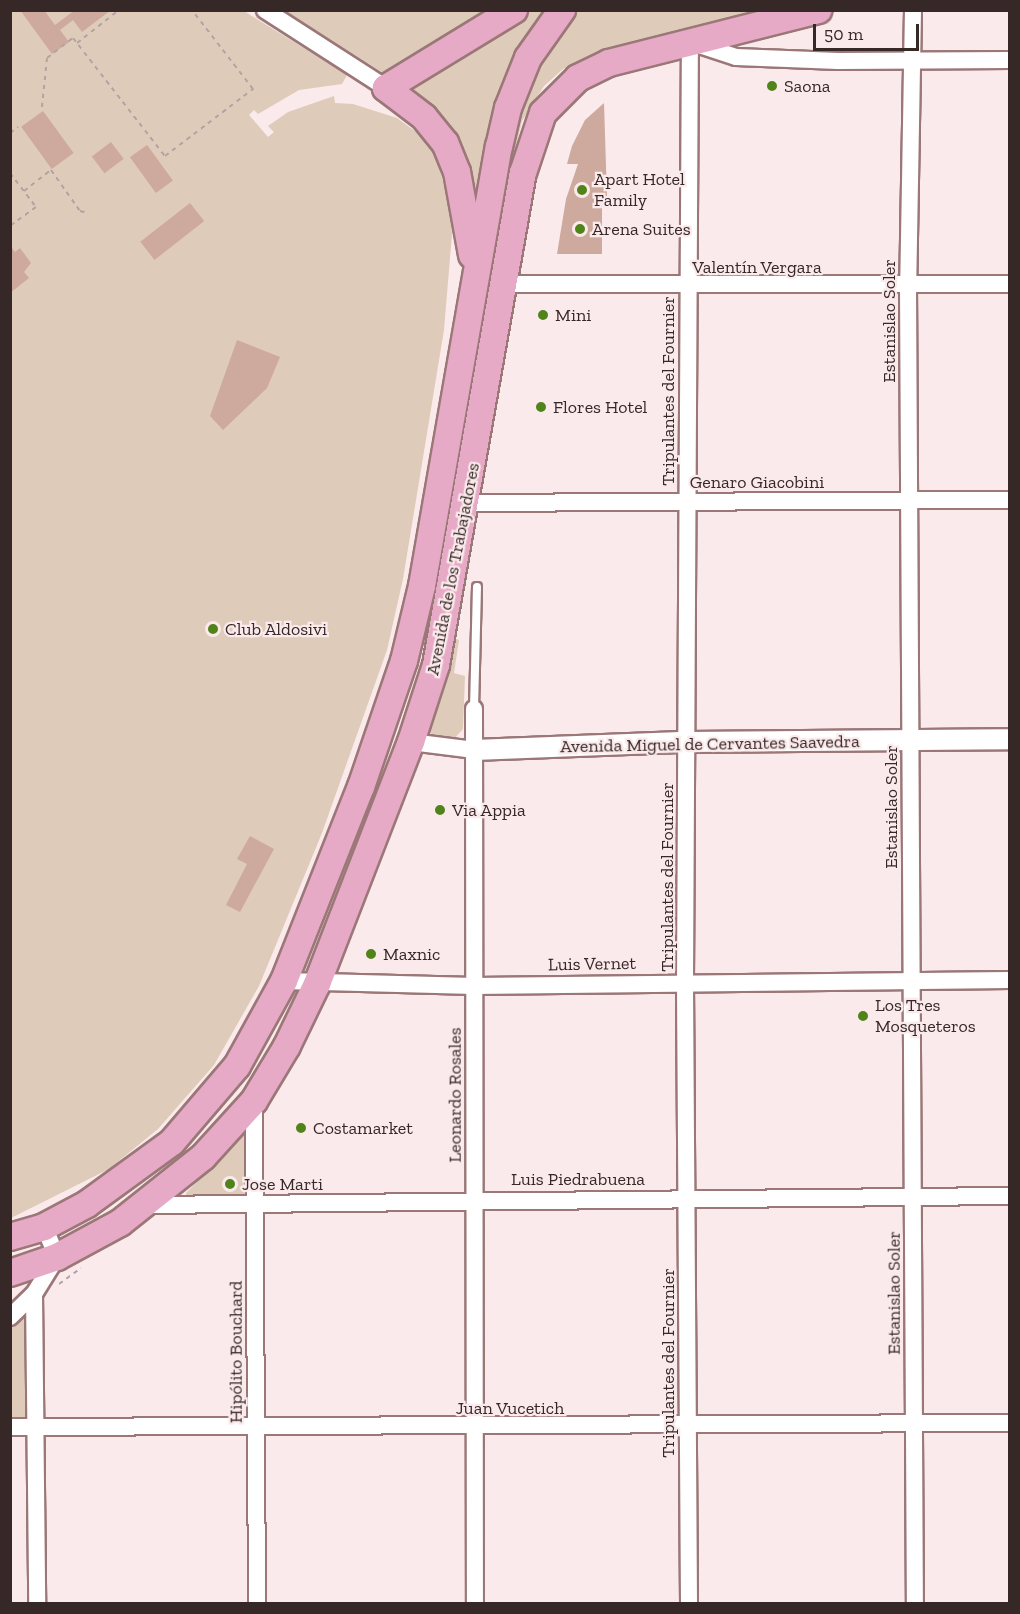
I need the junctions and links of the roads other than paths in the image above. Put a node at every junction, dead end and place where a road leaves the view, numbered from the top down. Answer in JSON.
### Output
{"nodes":[{"id":1,"x":265,"y":10,"type":"edge"},
{"id":2,"x":514,"y":10,"type":"edge"},
{"id":3,"x":562,"y":10,"type":"edge"},
{"id":4,"x":818,"y":10,"type":"edge"},
{"id":5,"x":913,"y":10,"type":"edge"},
{"id":6,"x":690,"y":42,"type":"junction"},
{"id":7,"x":1010,"y":60,"type":"edge"},
{"id":8,"x":909,"y":61,"type":"junction"},
{"id":9,"x":386,"y":88,"type":"junction"},
{"id":10,"x":475,"y":283,"type":"junction"},
{"id":11,"x":505,"y":284,"type":"junction"},
{"id":12,"x":1010,"y":284,"type":"edge"},
{"id":13,"x":688,"y":286,"type":"junction"},
{"id":14,"x":908,"y":286,"type":"junction"},
{"id":15,"x":1010,"y":500,"type":"edge"},
{"id":16,"x":909,"y":501,"type":"junction"},
{"id":17,"x":686,"y":502,"type":"junction"},
{"id":18,"x":468,"y":503,"type":"junction"},
{"id":19,"x":477,"y":587,"type":"dead end"},
{"id":20,"x":474,"y":709,"type":"joint"},
{"id":21,"x":1010,"y":739,"type":"edge"},
{"id":22,"x":910,"y":740,"type":"junction"},
{"id":23,"x":411,"y":742,"type":"junction"},
{"id":24,"x":687,"y":742,"type":"junction"},
{"id":25,"x":474,"y":750,"type":"junction"},
{"id":26,"x":1010,"y":980,"type":"edge"},
{"id":27,"x":284,"y":981,"type":"junction"},
{"id":28,"x":912,"y":981,"type":"junction"},
{"id":29,"x":685,"y":982,"type":"junction"},
{"id":30,"x":317,"y":984,"type":"junction"},
{"id":31,"x":474,"y":986,"type":"junction"},
{"id":32,"x":254,"y":1101,"type":"junction"},
{"id":33,"x":1010,"y":1196,"type":"edge"},
{"id":34,"x":914,"y":1197,"type":"junction"},
{"id":35,"x":687,"y":1198,"type":"junction"},
{"id":36,"x":474,"y":1199,"type":"junction"},
{"id":37,"x":254,"y":1203,"type":"junction"},
{"id":38,"x":148,"y":1205,"type":"junction"},
{"id":39,"x":44,"y":1227,"type":"junction"},
{"id":40,"x":10,"y":1237,"type":"edge"},
{"id":41,"x":57,"y":1257,"type":"junction"},
{"id":42,"x":10,"y":1273,"type":"edge"},
{"id":43,"x":34,"y":1294,"type":"junction"},
{"id":44,"x":10,"y":1317,"type":"edge"},
{"id":45,"x":914,"y":1424,"type":"junction"},
{"id":46,"x":1010,"y":1424,"type":"edge"},
{"id":47,"x":10,"y":1426,"type":"edge"},
{"id":48,"x":36,"y":1426,"type":"junction"},
{"id":49,"x":688,"y":1426,"type":"junction"},
{"id":50,"x":256,"y":1427,"type":"junction"},
{"id":51,"x":475,"y":1427,"type":"junction"},
{"id":52,"x":37,"y":1604,"type":"edge"},
{"id":53,"x":257,"y":1604,"type":"edge"},
{"id":54,"x":475,"y":1604,"type":"edge"},
{"id":55,"x":689,"y":1604,"type":"edge"},
{"id":56,"x":915,"y":1604,"type":"edge"}],
"edges":[{"from":1,"to":9,"type":"street"},
{"from":2,"to":9,"type":"main road"},
{"from":3,"to":10,"type":"main road","name":"Avenida de los Trabajadores"},
{"from":4,"to":6,"type":"main road","name":"Avenida de los Trabajadores"},
{"from":5,"to":8,"type":"street","name":"Estanislao Soler"},
{"from":6,"to":8,"type":"street"},
{"from":6,"to":11,"type":"main road","name":"Avenida de los Trabajadores"},
{"from":6,"to":13,"type":"street","name":"Tripulantes del Fournier"},
{"from":7,"to":8,"type":"street"},
{"from":8,"to":14,"type":"street","name":"Estanislao Soler"},
{"from":9,"to":10,"type":"main road"},
{"from":10,"to":27,"type":"main road","name":"Avenida de los Trabajadores"},
{"from":11,"to":13,"type":"street","name":"Valentín Vergara"},
{"from":11,"to":18,"type":"main road","name":"Avenida de los Trabajadores"},
{"from":12,"to":14,"type":"street","name":"Valentín Vergara"},
{"from":13,"to":14,"type":"street","name":"Valentín Vergara"},
{"from":13,"to":17,"type":"street","name":"Tripulantes del Fournier"},
{"from":14,"to":16,"type":"street","name":"Estanislao Soler"},
{"from":15,"to":16,"type":"street","name":"Genaro Giacobini"},
{"from":16,"to":17,"type":"street","name":"Genaro Giacobini"},
{"from":16,"to":22,"type":"street","name":"Estanislao Soler"},
{"from":17,"to":18,"type":"street","name":"Genaro Giacobini"},
{"from":17,"to":24,"type":"street","name":"Tripulantes del Fournier"},
{"from":18,"to":23,"type":"main road","name":"Avenida de los Trabajadores"},
{"from":19,"to":20,"type":"lane","name":"Leonardo Rosales"},
{"from":20,"to":25,"type":"street","name":"Leonardo Rosales"},
{"from":21,"to":22,"type":"street","name":"Avenida Miguel de Cervantes Saavedra"},
{"from":22,"to":24,"type":"street","name":"Avenida Miguel de Cervantes Saavedra"},
{"from":22,"to":28,"type":"street","name":"Estanislao Soler"},
{"from":23,"to":25,"type":"street","name":"Avenida Miguel de Cervantes Saavedra"},
{"from":23,"to":30,"type":"main road","name":"Avenida de los Trabajadores"},
{"from":24,"to":25,"type":"street","name":"Avenida Miguel de Cervantes Saavedra"},
{"from":24,"to":29,"type":"street","name":"Tripulantes del Fournier"},
{"from":25,"to":31,"type":"street","name":"Leonardo Rosales"},
{"from":26,"to":28,"type":"street","name":"Luis Vernet"},
{"from":27,"to":30,"type":"street","name":"Luis Vernet"},
{"from":27,"to":39,"type":"main road","name":"Avenida de los Trabajadores"},
{"from":28,"to":29,"type":"street","name":"Luis Vernet"},
{"from":28,"to":34,"type":"street","name":"Estanislao Soler"},
{"from":29,"to":31,"type":"street","name":"Luis Vernet"},
{"from":29,"to":35,"type":"street","name":"Tripulantes del Fournier"},
{"from":30,"to":31,"type":"street","name":"Luis Vernet"},
{"from":30,"to":32,"type":"main road","name":"Avenida de los Trabajadores"},
{"from":31,"to":36,"type":"street","name":"Leonardo Rosales"},
{"from":32,"to":37,"type":"street","name":"Hipólito Bouchard"},
{"from":32,"to":38,"type":"main road","name":"Avenida de los Trabajadores"},
{"from":33,"to":34,"type":"street","name":"Luis Piedrabuena"},
{"from":34,"to":35,"type":"street","name":"Luis Piedrabuena"},
{"from":34,"to":45,"type":"street","name":"Estanislao Soler"},
{"from":35,"to":36,"type":"street","name":"Luis Piedrabuena"},
{"from":35,"to":49,"type":"street","name":"Tripulantes del Fournier"},
{"from":36,"to":37,"type":"street","name":"Luis Piedrabuena"},
{"from":36,"to":51,"type":"street","name":"Leonardo Rosales"},
{"from":37,"to":38,"type":"street","name":"Luis Piedrabuena"},
{"from":37,"to":50,"type":"street","name":"Hipólito Bouchard"},
{"from":38,"to":41,"type":"main road","name":"Avenida de los Trabajadores"},
{"from":39,"to":40,"type":"main road","name":"Avenida de los Trabajadores"},
{"from":39,"to":41,"type":"street"},
{"from":41,"to":42,"type":"main road","name":"Avenida de los Trabajadores"},
{"from":41,"to":43,"type":"street"},
{"from":43,"to":44,"type":"street"},
{"from":43,"to":48,"type":"street"},
{"from":45,"to":46,"type":"street","name":"Juan Vucetich"},
{"from":45,"to":49,"type":"street","name":"Juan Vucetich"},
{"from":45,"to":56,"type":"street","name":"Estanislao Soler"},
{"from":47,"to":48,"type":"street","name":"Juan Vucetich"},
{"from":48,"to":50,"type":"street","name":"Juan Vucetich"},
{"from":48,"to":52,"type":"street"},
{"from":49,"to":51,"type":"street","name":"Juan Vucetich"},
{"from":49,"to":55,"type":"street","name":"Tripulantes del Fournier"},
{"from":50,"to":51,"type":"street","name":"Juan Vucetich"},
{"from":50,"to":53,"type":"street","name":"Hipólito Bouchard"},
{"from":51,"to":54,"type":"street","name":"Leonardo Rosales"}]}
